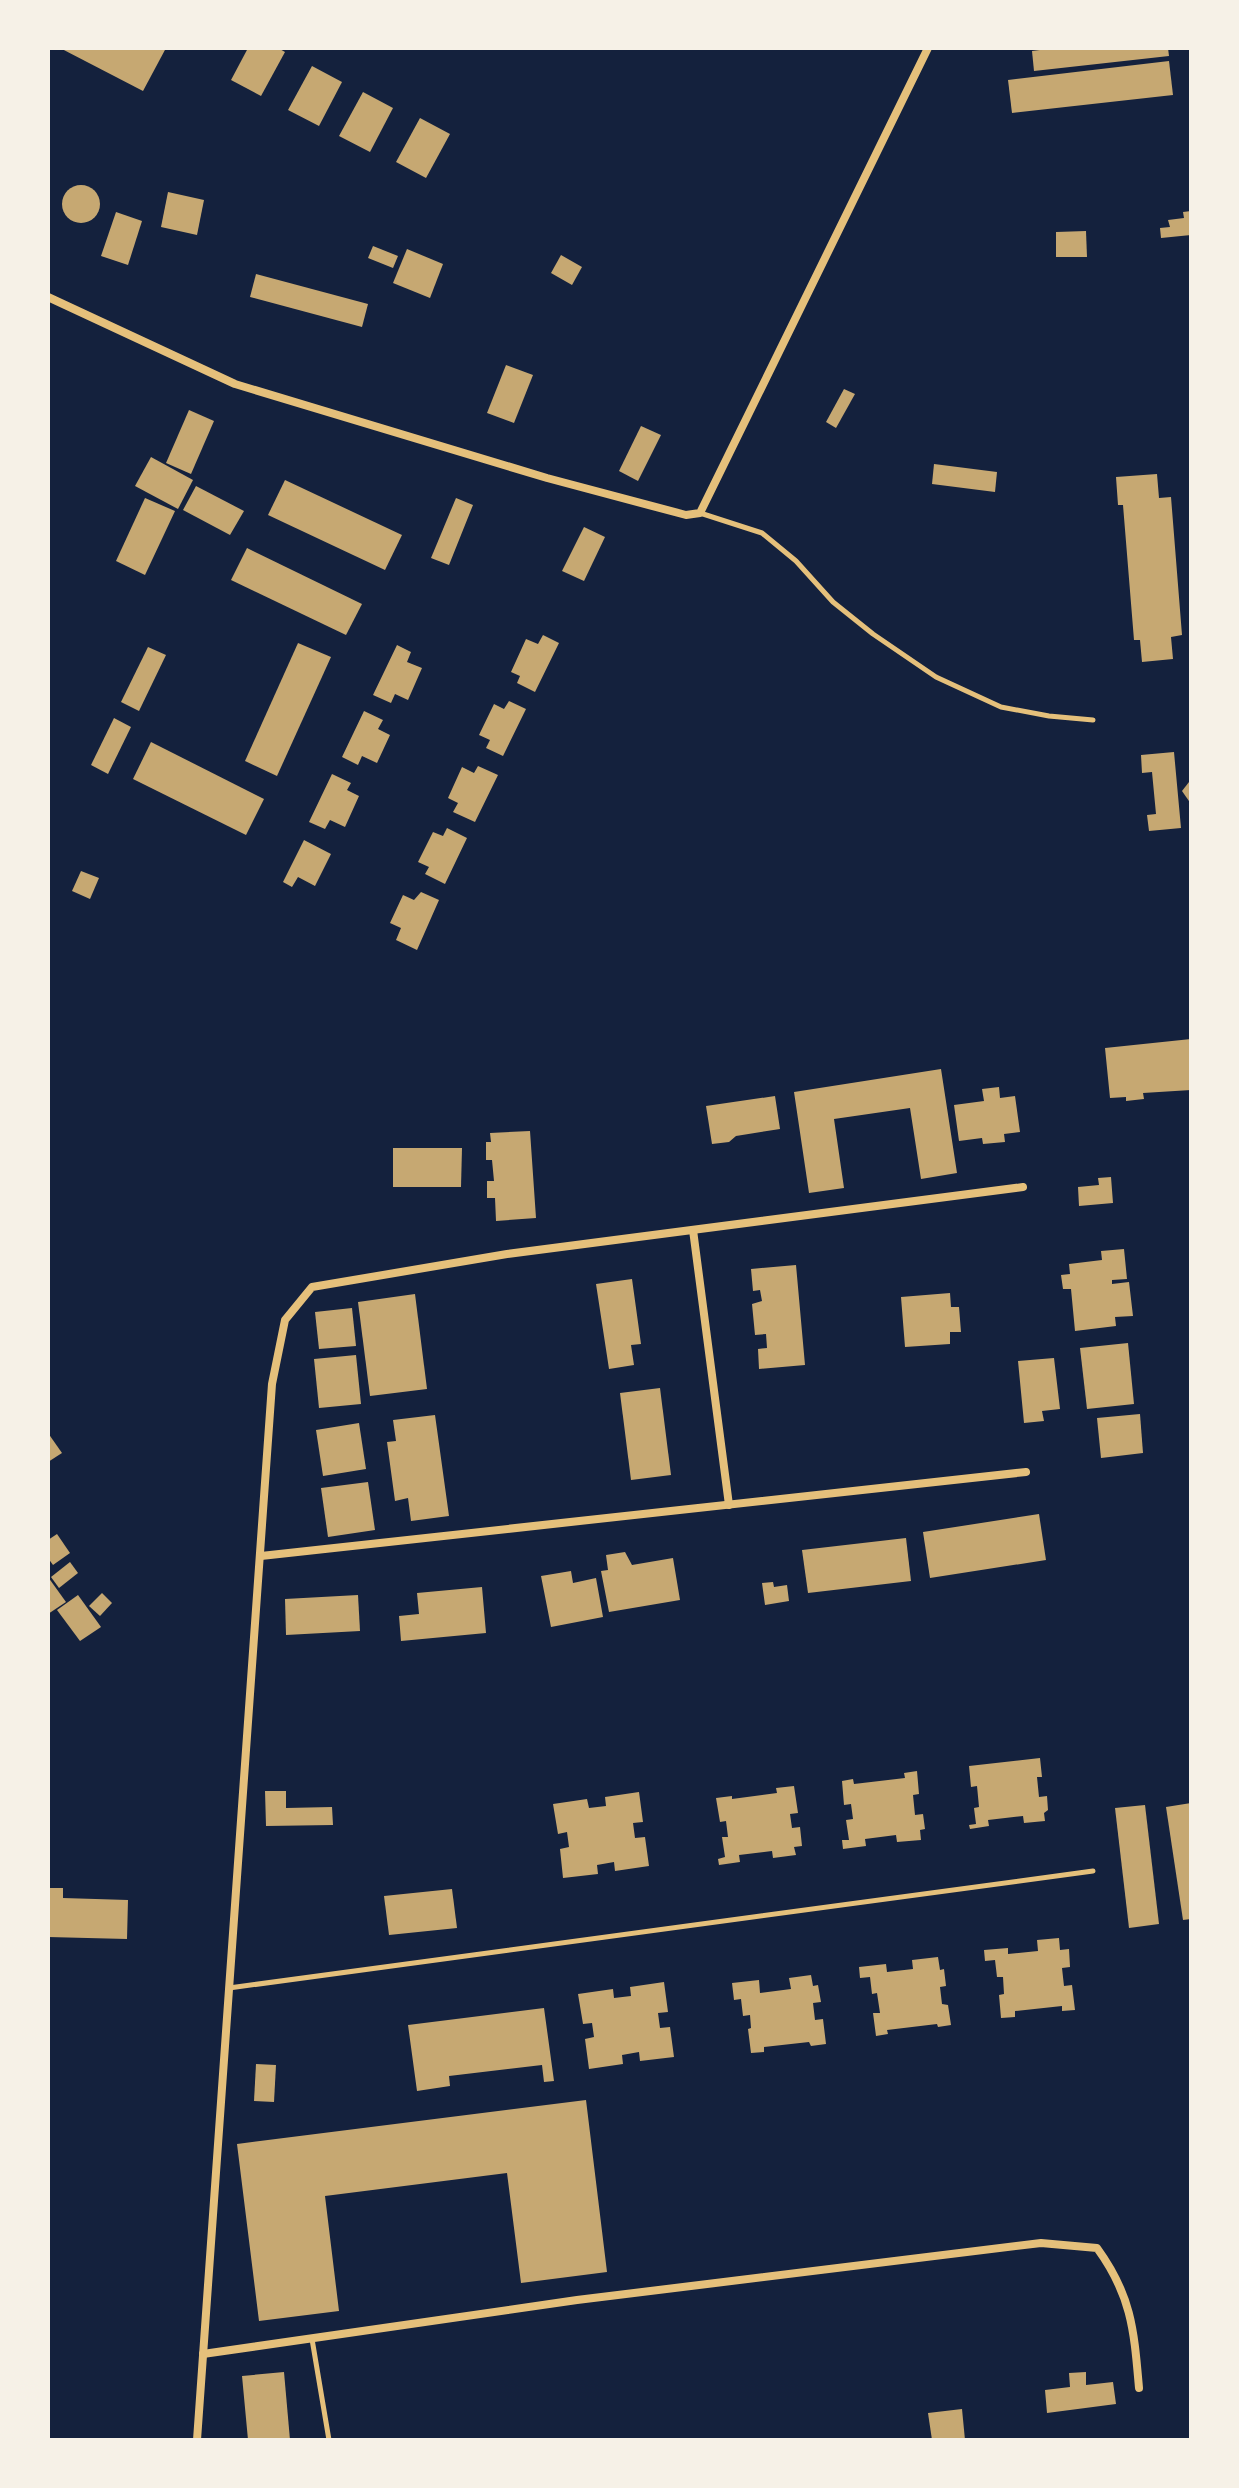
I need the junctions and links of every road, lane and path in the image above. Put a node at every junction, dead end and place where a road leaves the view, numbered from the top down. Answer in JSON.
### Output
{"nodes":[{"id":1,"x":928,"y":48,"type":"edge"},
{"id":2,"x":48,"y":297,"type":"edge"},
{"id":3,"x":700,"y":513,"type":"junction"},
{"id":4,"x":1093,"y":720,"type":"dead end"},
{"id":5,"x":1023,"y":1187,"type":"dead end"},
{"id":6,"x":693,"y":1230,"type":"junction"},
{"id":7,"x":1026,"y":1472,"type":"dead end"},
{"id":8,"x":729,"y":1505,"type":"junction"},
{"id":9,"x":261,"y":1556,"type":"junction"},
{"id":10,"x":1093,"y":1871,"type":"dead end"},
{"id":11,"x":228,"y":1988,"type":"junction"},
{"id":12,"x":312,"y":2338,"type":"junction"},
{"id":13,"x":203,"y":2354,"type":"junction"},
{"id":14,"x":1139,"y":2388,"type":"dead end"},
{"id":15,"x":197,"y":2440,"type":"edge"},
{"id":16,"x":329,"y":2440,"type":"edge"}],
"edges":[{"from":1,"to":3,"type":"street"},
{"from":2,"to":3,"type":"street"},
{"from":3,"to":4,"type":"lane"},
{"from":5,"to":6,"type":"street"},
{"from":6,"to":8,"type":"street"},
{"from":6,"to":9,"type":"street"},
{"from":7,"to":8,"type":"street"},
{"from":8,"to":9,"type":"street"},
{"from":9,"to":11,"type":"street"},
{"from":10,"to":11,"type":"lane"},
{"from":11,"to":13,"type":"street"},
{"from":12,"to":13,"type":"street"},
{"from":12,"to":14,"type":"street"},
{"from":12,"to":16,"type":"lane"},
{"from":13,"to":15,"type":"street"}]}
